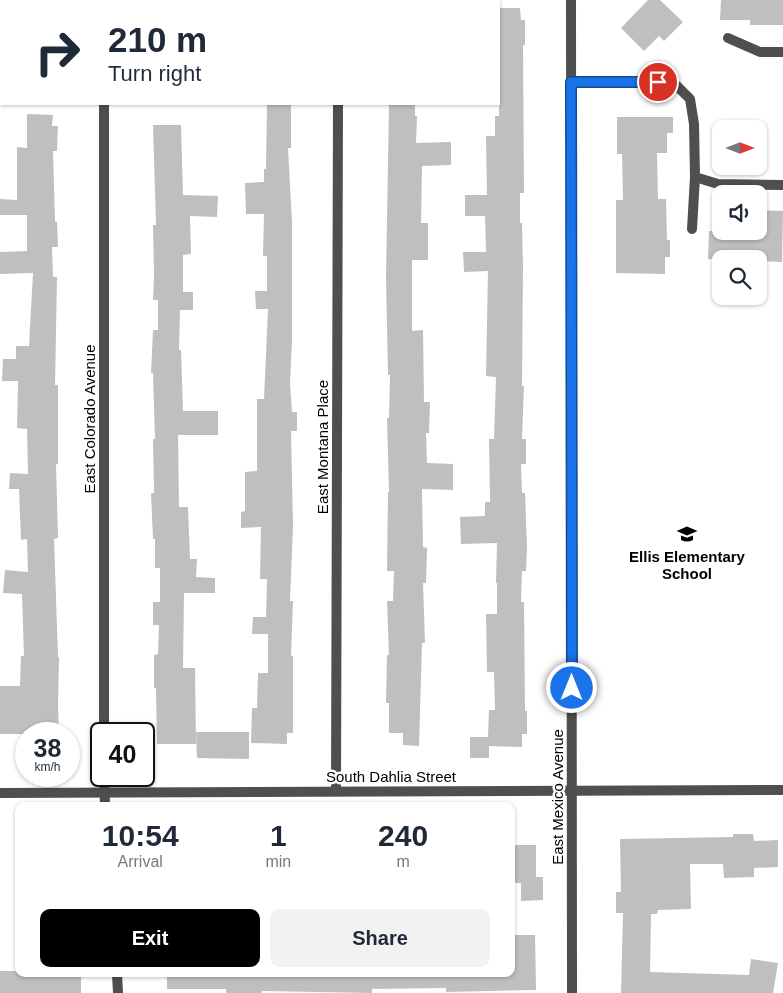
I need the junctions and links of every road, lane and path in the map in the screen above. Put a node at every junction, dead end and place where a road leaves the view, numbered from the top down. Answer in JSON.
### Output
{"nodes":[{"id":1,"x":571,"y":0,"type":"edge"},
{"id":2,"x":728,"y":38,"type":"dead end"},
{"id":3,"x":783,"y":52,"type":"edge"},
{"id":4,"x":571,"y":82,"type":"junction"},
{"id":5,"x":104,"y":105,"type":"edge"},
{"id":6,"x":338,"y":105,"type":"edge"},
{"id":7,"x":695,"y":178,"type":"junction"},
{"id":8,"x":783,"y":185,"type":"edge"},
{"id":9,"x":692,"y":229,"type":"dead end"},
{"id":10,"x":104,"y":722,"type":"edge"},
{"id":11,"x":104,"y":787,"type":"edge"},
{"id":12,"x":783,"y":790,"type":"edge"},
{"id":13,"x":336,"y":791,"type":"junction"},
{"id":14,"x":572,"y":791,"type":"junction"},
{"id":15,"x":0,"y":793,"type":"edge"},
{"id":16,"x":104,"y":793,"type":"junction"},
{"id":17,"x":105,"y":802,"type":"edge"},
{"id":18,"x":117,"y":977,"type":"edge"},
{"id":19,"x":118,"y":993,"type":"edge"},
{"id":20,"x":572,"y":993,"type":"edge"}],
"edges":[{"from":1,"to":4,"type":"street","name":"East Mexico Avenue"},
{"from":2,"to":3,"type":"street"},
{"from":4,"to":7,"type":"street"},
{"from":4,"to":14,"type":"street","name":"East Mexico Avenue"},
{"from":5,"to":10,"type":"street","name":"East Colorado Avenue"},
{"from":6,"to":13,"type":"street","name":"East Montana Place"},
{"from":7,"to":8,"type":"street"},
{"from":7,"to":9,"type":"street"},
{"from":11,"to":16,"type":"street"},
{"from":12,"to":14,"type":"street","name":"South Dahlia Street"},
{"from":13,"to":14,"type":"street","name":"South Dahlia Street"},
{"from":13,"to":16,"type":"street","name":"South Dahlia Street"},
{"from":14,"to":20,"type":"street","name":"East Mexico Avenue"},
{"from":15,"to":16,"type":"street","name":"South Dahlia Street"},
{"from":16,"to":17,"type":"street"},
{"from":18,"to":19,"type":"street"}]}
